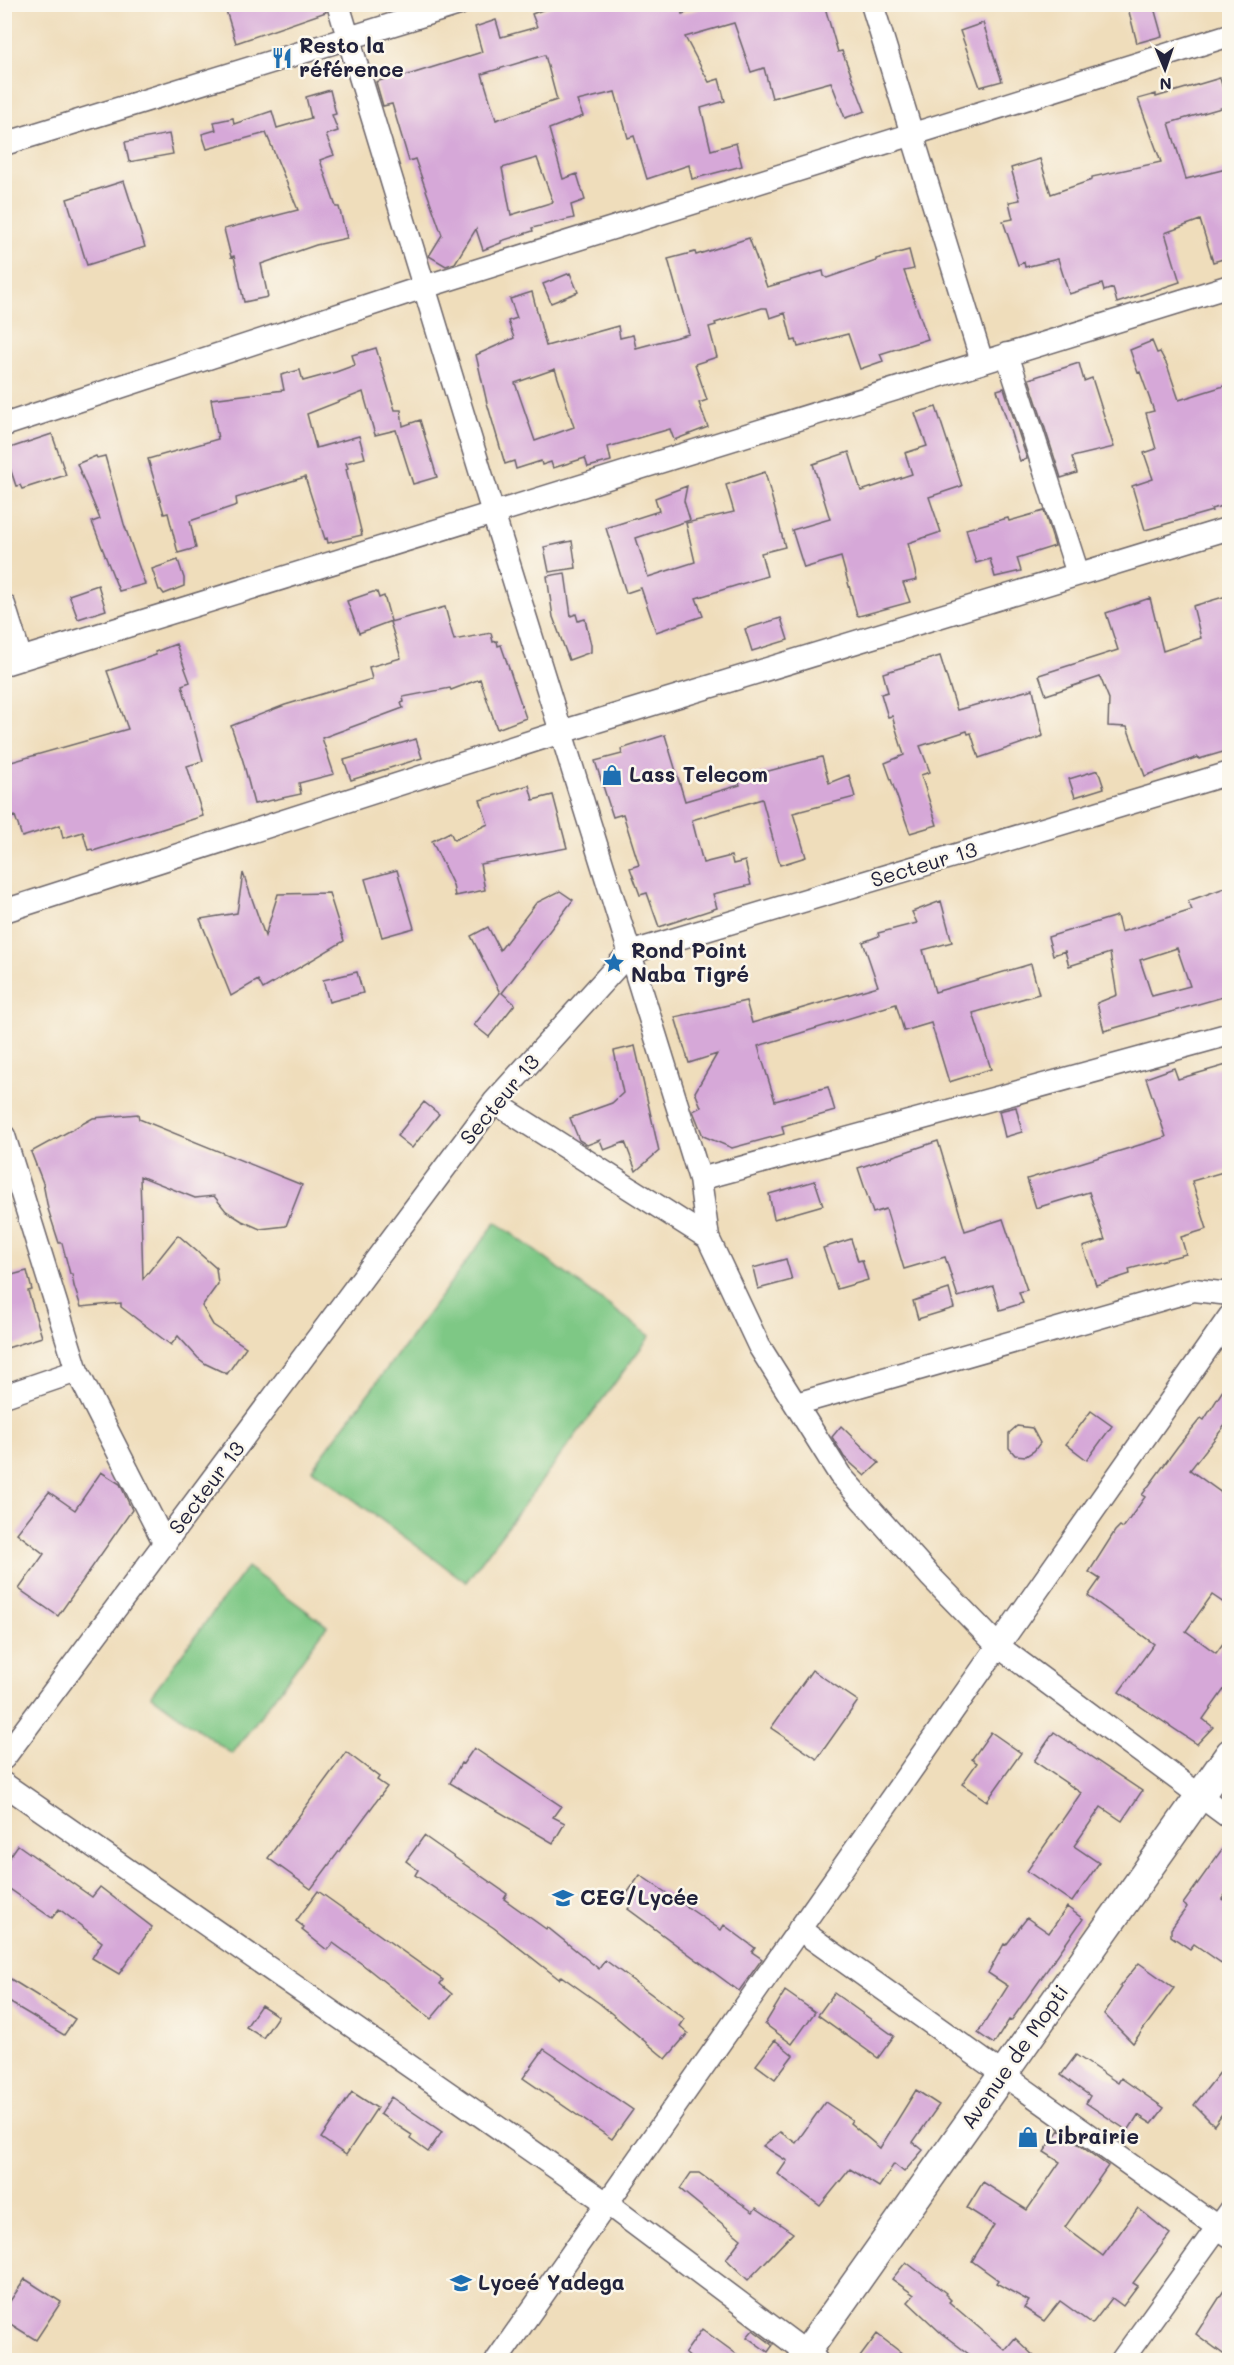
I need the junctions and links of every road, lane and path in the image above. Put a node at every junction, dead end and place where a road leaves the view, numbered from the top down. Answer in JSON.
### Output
{"nodes":[{"id":1,"x":338,"y":4,"type":"edge"},
{"id":2,"x":459,"y":4,"type":"edge"},
{"id":3,"x":872,"y":4,"type":"edge"},
{"id":4,"x":1230,"y":35,"type":"edge"},
{"id":5,"x":348,"y":39,"type":"junction"},
{"id":6,"x":912,"y":135,"type":"junction"},
{"id":7,"x":4,"y":144,"type":"edge"},
{"id":8,"x":1230,"y":286,"type":"edge"},
{"id":9,"x":424,"y":287,"type":"junction"},
{"id":10,"x":1007,"y":354,"type":"junction"},
{"id":11,"x":982,"y":362,"type":"junction"},
{"id":12,"x":4,"y":425,"type":"edge"},
{"id":13,"x":493,"y":513,"type":"junction"},
{"id":14,"x":1230,"y":528,"type":"edge"},
{"id":15,"x":1078,"y":574,"type":"junction"},
{"id":16,"x":4,"y":605,"type":"edge"},
{"id":17,"x":13,"y":661,"type":"edge"},
{"id":18,"x":561,"y":732,"type":"junction"},
{"id":19,"x":1230,"y":773,"type":"edge"},
{"id":20,"x":4,"y":911,"type":"edge"},
{"id":21,"x":629,"y":952,"type":"junction"},
{"id":22,"x":1230,"y":1034,"type":"edge"},
{"id":23,"x":494,"y":1102,"type":"junction"},
{"id":24,"x":5,"y":1141,"type":"edge"},
{"id":25,"x":700,"y":1179,"type":"junction"},
{"id":26,"x":708,"y":1238,"type":"junction"},
{"id":27,"x":1230,"y":1294,"type":"edge"},
{"id":28,"x":1230,"y":1316,"type":"edge"},
{"id":29,"x":77,"y":1371,"type":"junction"},
{"id":30,"x":4,"y":1396,"type":"edge"},
{"id":31,"x":796,"y":1404,"type":"junction"},
{"id":32,"x":165,"y":1544,"type":"junction"},
{"id":33,"x":998,"y":1646,"type":"junction"},
{"id":34,"x":1230,"y":1753,"type":"edge"},
{"id":35,"x":4,"y":1758,"type":"edge"},
{"id":36,"x":4,"y":1784,"type":"edge"},
{"id":37,"x":1199,"y":1796,"type":"junction"},
{"id":38,"x":1230,"y":1818,"type":"edge"},
{"id":39,"x":800,"y":1929,"type":"junction"},
{"id":40,"x":1003,"y":2074,"type":"junction"},
{"id":41,"x":608,"y":2204,"type":"junction"},
{"id":42,"x":1225,"y":2224,"type":"edge"},
{"id":43,"x":808,"y":2358,"type":"edge"},
{"id":44,"x":498,"y":2361,"type":"edge"},
{"id":45,"x":1122,"y":2361,"type":"edge"}],
"edges":[{"from":1,"to":5,"type":"street"},
{"from":2,"to":5,"type":"street"},
{"from":3,"to":6,"type":"street"},
{"from":4,"to":6,"type":"street"},
{"from":5,"to":7,"type":"street"},
{"from":5,"to":9,"type":"street"},
{"from":6,"to":9,"type":"street"},
{"from":6,"to":11,"type":"street"},
{"from":8,"to":10,"type":"street"},
{"from":9,"to":12,"type":"street"},
{"from":9,"to":13,"type":"street"},
{"from":10,"to":11,"type":"street"},
{"from":10,"to":15,"type":"street"},
{"from":11,"to":13,"type":"street"},
{"from":13,"to":17,"type":"street"},
{"from":13,"to":18,"type":"street"},
{"from":14,"to":15,"type":"street"},
{"from":15,"to":18,"type":"street"},
{"from":16,"to":17,"type":"street"},
{"from":18,"to":20,"type":"street"},
{"from":18,"to":21,"type":"street"},
{"from":19,"to":21,"type":"street","name":"Secteur 13"},
{"from":21,"to":23,"type":"street","name":"Secteur 13"},
{"from":21,"to":25,"type":"street"},
{"from":22,"to":25,"type":"street"},
{"from":23,"to":26,"type":"street"},
{"from":23,"to":32,"type":"street","name":"Secteur 13"},
{"from":24,"to":29,"type":"street"},
{"from":25,"to":26,"type":"street"},
{"from":26,"to":31,"type":"street"},
{"from":27,"to":31,"type":"street"},
{"from":28,"to":33,"type":"street"},
{"from":29,"to":30,"type":"street"},
{"from":29,"to":32,"type":"street"},
{"from":31,"to":33,"type":"street"},
{"from":32,"to":35,"type":"street","name":"Secteur 13"},
{"from":33,"to":37,"type":"street"},
{"from":33,"to":39,"type":"street"},
{"from":34,"to":37,"type":"street","name":"Avenue de Mopti"},
{"from":36,"to":41,"type":"street"},
{"from":37,"to":38,"type":"street"},
{"from":37,"to":40,"type":"street","name":"Avenue de Mopti"},
{"from":39,"to":40,"type":"street"},
{"from":39,"to":41,"type":"street"},
{"from":40,"to":42,"type":"street"},
{"from":40,"to":43,"type":"street","name":"Avenue de Mopti"},
{"from":41,"to":43,"type":"street"},
{"from":41,"to":44,"type":"street"},
{"from":42,"to":45,"type":"street"}]}
